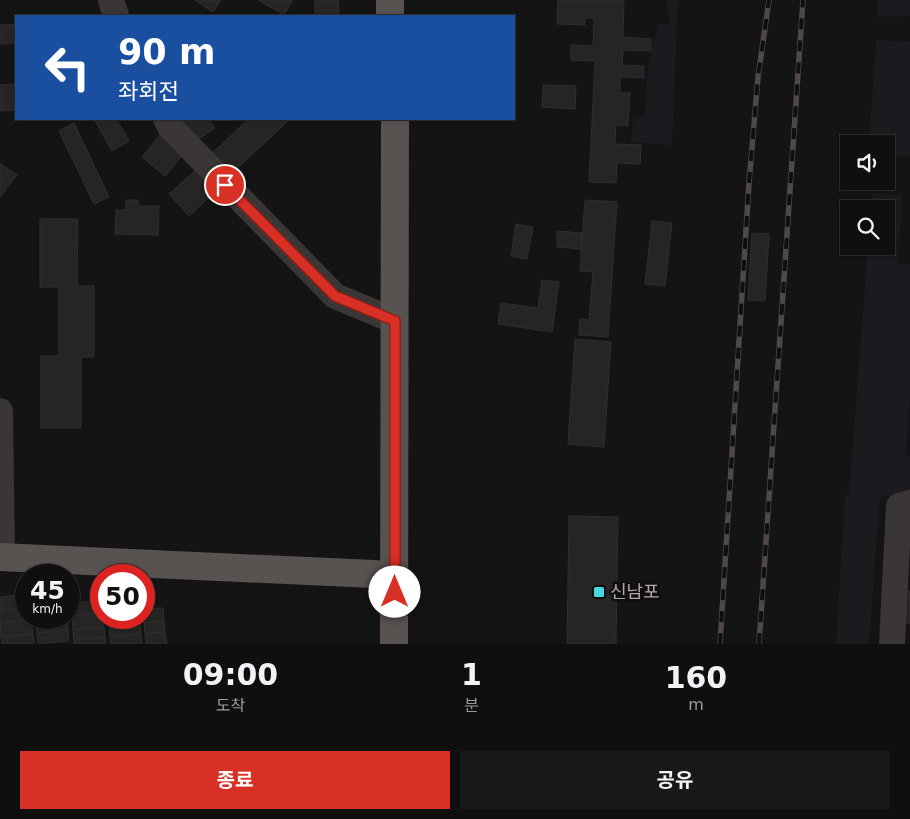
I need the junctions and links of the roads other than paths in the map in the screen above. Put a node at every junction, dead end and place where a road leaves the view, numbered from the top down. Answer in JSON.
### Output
{"nodes":[{"id":1,"x":111,"y":0,"type":"edge"},
{"id":2,"x":390,"y":0,"type":"edge"},
{"id":3,"x":116,"y":15,"type":"edge"},
{"id":4,"x":390,"y":15,"type":"edge"},
{"id":5,"x":167,"y":120,"type":"edge"},
{"id":6,"x":394,"y":120,"type":"edge"},
{"id":7,"x":395,"y":321,"type":"junction"},
{"id":8,"x":0,"y":411,"type":"edge"},
{"id":9,"x":910,"y":503,"type":"edge"},
{"id":10,"x":1,"y":557,"type":"edge"},
{"id":11,"x":395,"y":575,"type":"junction"},
{"id":12,"x":910,"y":634,"type":"edge"},
{"id":13,"x":394,"y":644,"type":"edge"},
{"id":14,"x":892,"y":644,"type":"edge"},
{"id":15,"x":899,"y":644,"type":"edge"}],
"edges":[{"from":1,"to":3,"type":"street"},
{"from":2,"to":4,"type":"main road"},
{"from":5,"to":7,"type":"street"},
{"from":6,"to":7,"type":"main road"},
{"from":7,"to":11,"type":"main road"},
{"from":8,"to":10,"type":"street"},
{"from":9,"to":14,"type":"street"},
{"from":10,"to":11,"type":"main road"},
{"from":11,"to":13,"type":"main road"},
{"from":12,"to":15,"type":"street"}]}
